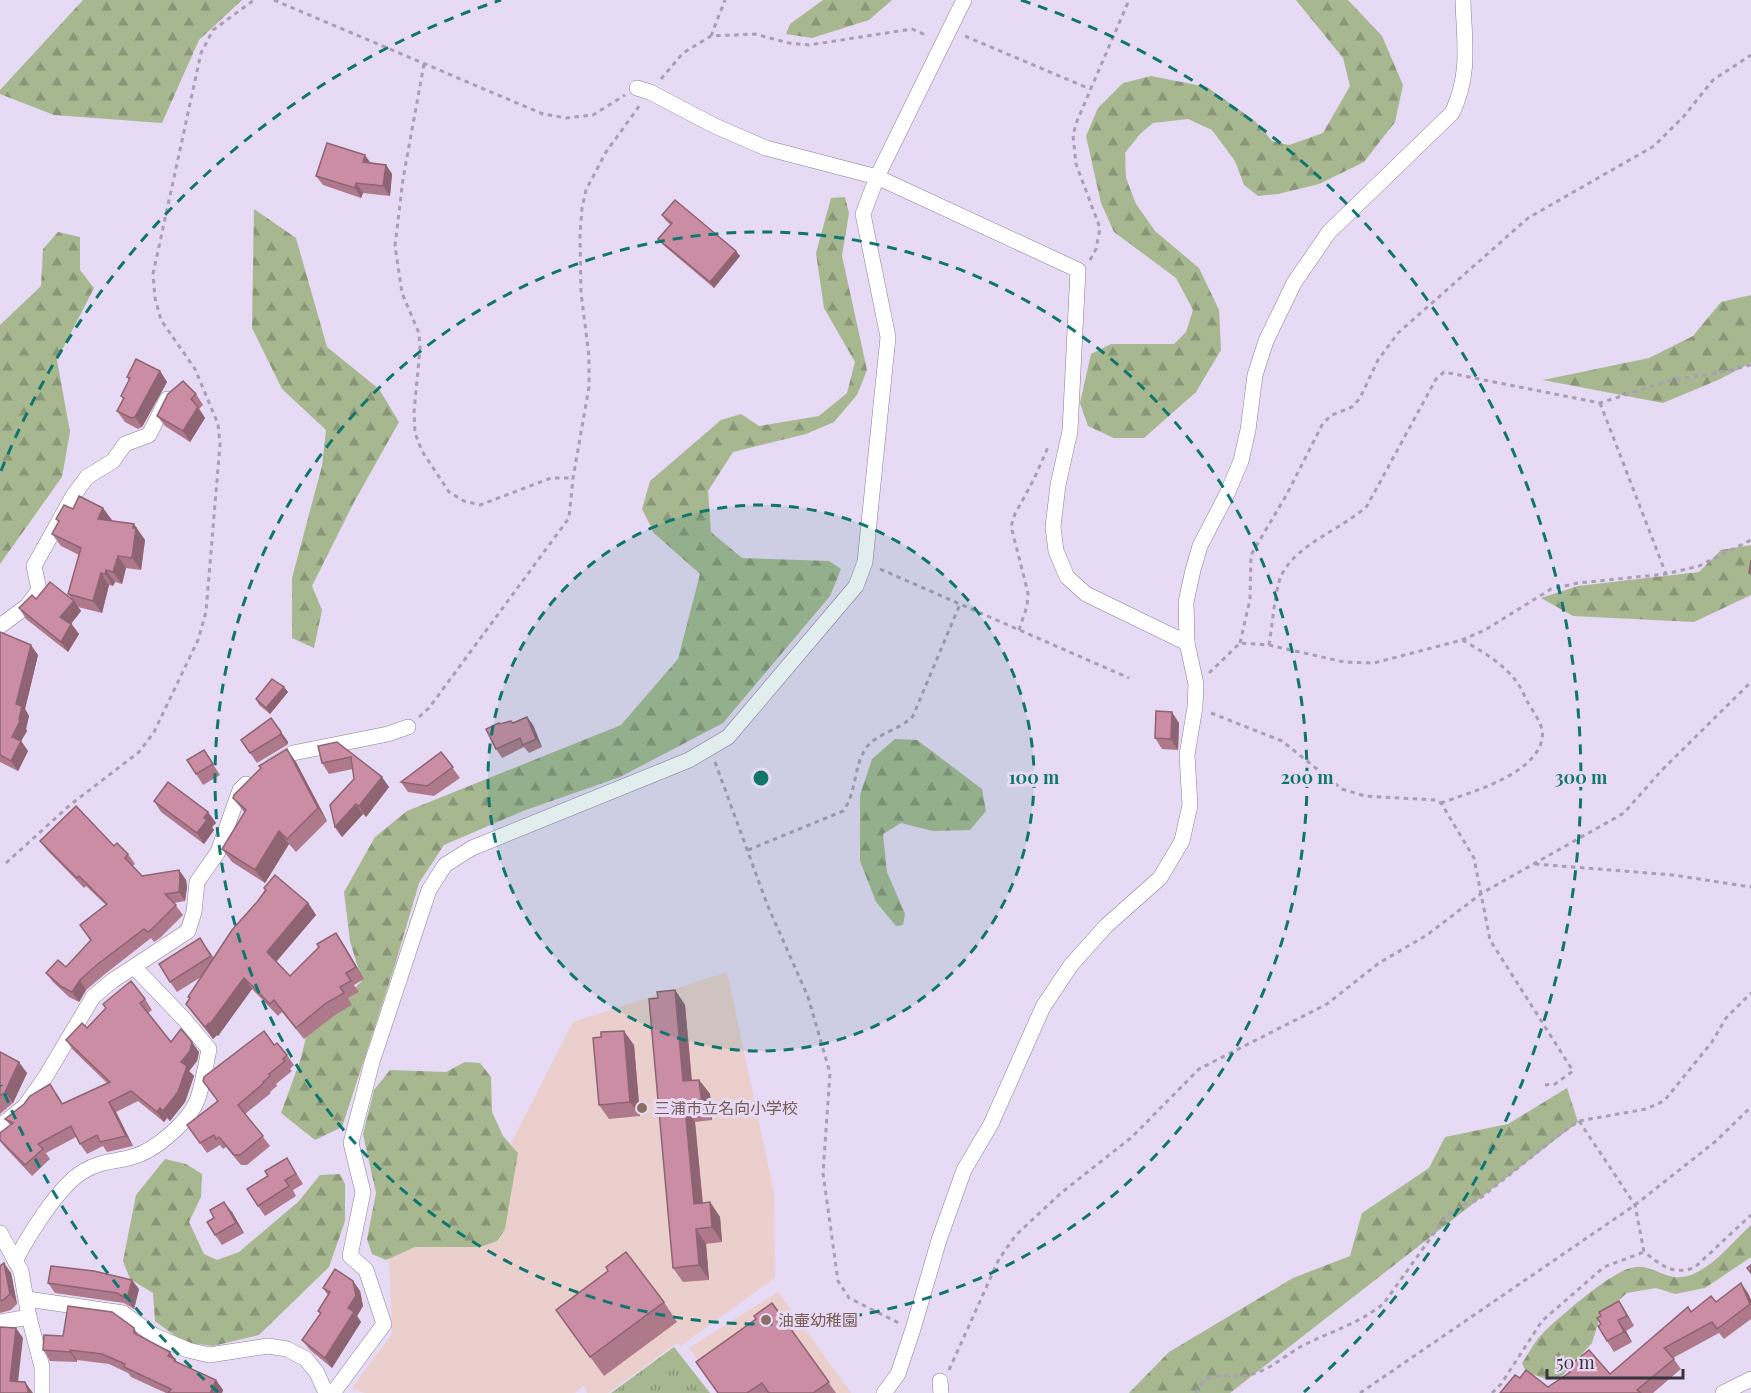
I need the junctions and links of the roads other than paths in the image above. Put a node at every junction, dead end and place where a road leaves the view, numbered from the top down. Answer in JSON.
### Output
{"nodes":[{"id":1,"x":964,"y":0,"type":"edge"},
{"id":2,"x":1463,"y":0,"type":"edge"},
{"id":3,"x":644,"y":90,"type":"road end"},
{"id":4,"x":877,"y":177,"type":"junction"},
{"id":5,"x":168,"y":396,"type":"edge"},
{"id":6,"x":0,"y":626,"type":"edge"},
{"id":7,"x":1187,"y":643,"type":"junction"},
{"id":8,"x":408,"y":727,"type":"road end"},
{"id":9,"x":135,"y":968,"type":"junction"},
{"id":10,"x":0,"y":1126,"type":"edge"},
{"id":11,"x":0,"y":1233,"type":"edge"},
{"id":12,"x":15,"y":1261,"type":"junction"},
{"id":13,"x":27,"y":1299,"type":"junction"},
{"id":14,"x":29,"y":1317,"type":"junction"},
{"id":15,"x":0,"y":1322,"type":"edge"},
{"id":16,"x":1751,"y":1379,"type":"edge"},
{"id":17,"x":42,"y":1393,"type":"edge"},
{"id":18,"x":326,"y":1393,"type":"edge"},
{"id":19,"x":333,"y":1393,"type":"edge"},
{"id":20,"x":884,"y":1393,"type":"edge"},
{"id":21,"x":1723,"y":1393,"type":"edge"}],
"edges":[{"from":1,"to":4,"type":"street"},
{"from":2,"to":7,"type":"street"},
{"from":3,"to":4,"type":"street"},
{"from":4,"to":7,"type":"street"},
{"from":4,"to":19,"type":"street"},
{"from":5,"to":6,"type":"street"},
{"from":7,"to":20,"type":"street"},
{"from":8,"to":9,"type":"street"},
{"from":9,"to":10,"type":"street"},
{"from":9,"to":12,"type":"street"},
{"from":11,"to":12,"type":"street"},
{"from":12,"to":13,"type":"street"},
{"from":13,"to":14,"type":"street"},
{"from":13,"to":18,"type":"street"},
{"from":14,"to":15,"type":"street"},
{"from":14,"to":17,"type":"street"},
{"from":16,"to":21,"type":"street"}]}
